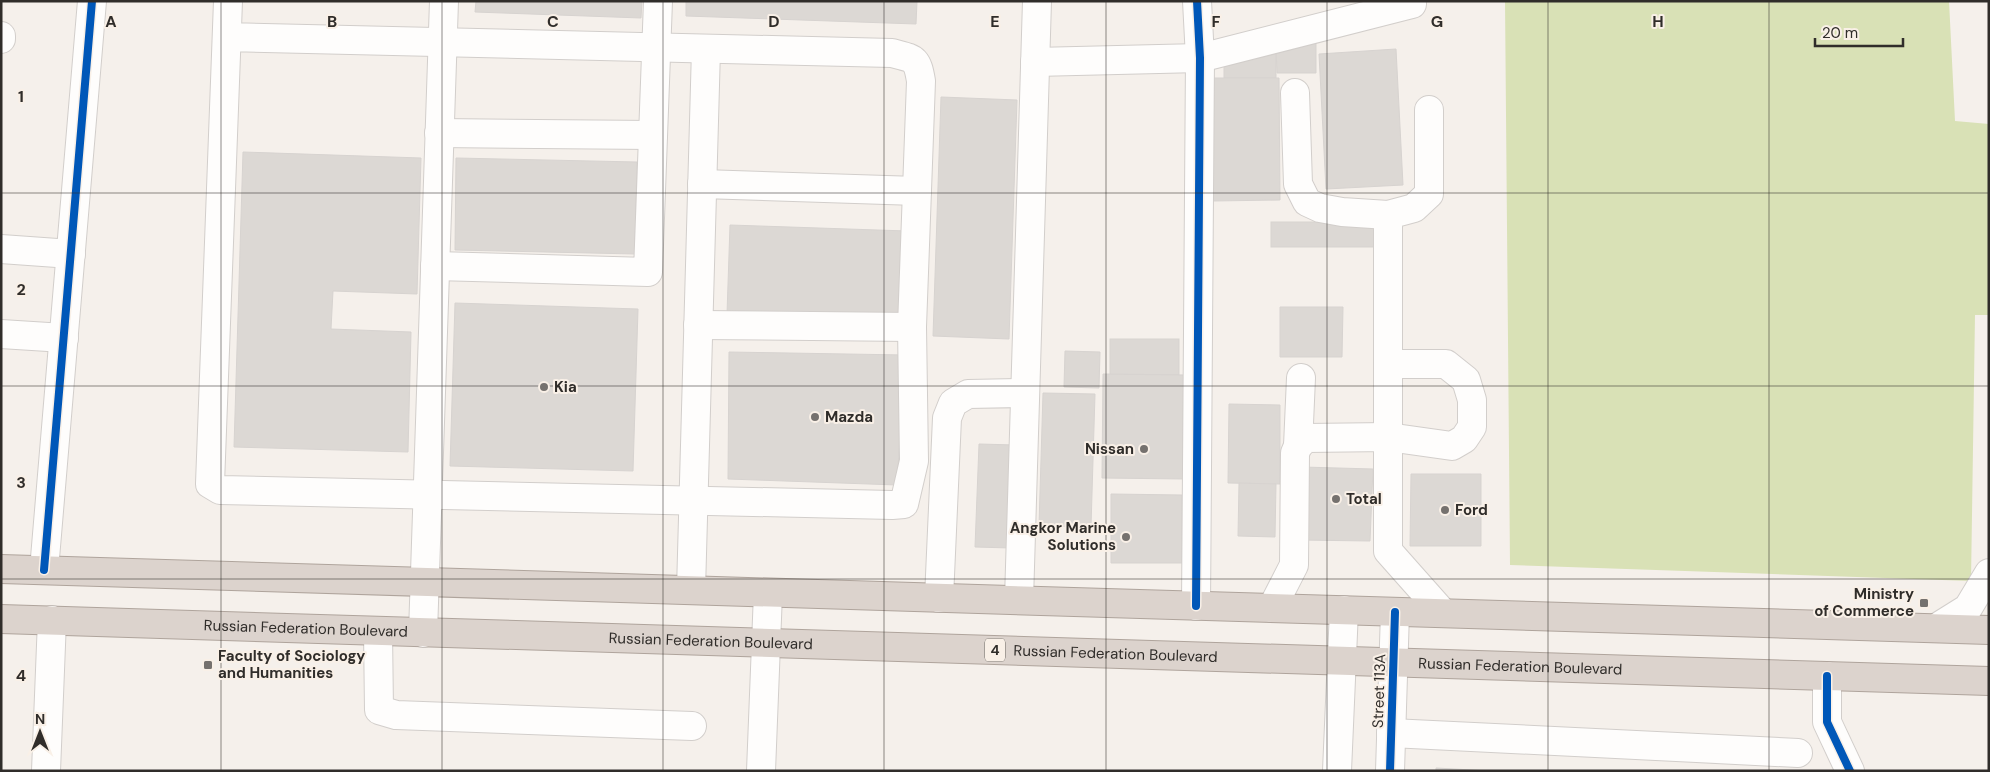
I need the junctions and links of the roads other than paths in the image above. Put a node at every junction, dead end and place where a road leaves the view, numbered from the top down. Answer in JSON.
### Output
{"nodes":[{"id":1,"x":92,"y":1,"type":"edge"},
{"id":2,"x":228,"y":1,"type":"edge"},
{"id":3,"x":444,"y":1,"type":"edge"},
{"id":4,"x":658,"y":1,"type":"edge"},
{"id":5,"x":1037,"y":1,"type":"edge"},
{"id":6,"x":1197,"y":1,"type":"edge"},
{"id":7,"x":1412,"y":4,"type":"dead end"},
{"id":8,"x":227,"y":37,"type":"junction"},
{"id":9,"x":442,"y":43,"type":"junction"},
{"id":10,"x":656,"y":48,"type":"junction"},
{"id":11,"x":706,"y":49,"type":"junction"},
{"id":12,"x":1200,"y":58,"type":"junction"},
{"id":13,"x":1035,"y":62,"type":"junction"},
{"id":14,"x":1295,"y":93,"type":"dead end"},
{"id":15,"x":1429,"y":110,"type":"dead end"},
{"id":16,"x":440,"y":133,"type":"junction"},
{"id":17,"x":653,"y":135,"type":"junction"},
{"id":18,"x":702,"y":184,"type":"junction"},
{"id":19,"x":917,"y":191,"type":"junction"},
{"id":20,"x":1388,"y":215,"type":"junction"},
{"id":21,"x":1,"y":249,"type":"edge"},
{"id":22,"x":71,"y":254,"type":"junction"},
{"id":23,"x":435,"y":266,"type":"junction"},
{"id":24,"x":698,"y":325,"type":"junction"},
{"id":25,"x":912,"y":327,"type":"junction"},
{"id":26,"x":1,"y":334,"type":"edge"},
{"id":27,"x":64,"y":338,"type":"junction"},
{"id":28,"x":1388,"y":364,"type":"junction"},
{"id":29,"x":1301,"y":378,"type":"dead end"},
{"id":30,"x":1025,"y":392,"type":"junction"},
{"id":31,"x":1388,"y":437,"type":"junction"},
{"id":32,"x":1298,"y":446,"type":"junction"},
{"id":33,"x":428,"y":494,"type":"junction"},
{"id":34,"x":694,"y":500,"type":"junction"},
{"id":35,"x":1,"y":569,"type":"edge"},
{"id":36,"x":44,"y":570,"type":"junction"},
{"id":37,"x":1989,"y":574,"type":"edge"},
{"id":38,"x":425,"y":582,"type":"junction"},
{"id":39,"x":691,"y":590,"type":"junction"},
{"id":40,"x":768,"y":592,"type":"junction"},
{"id":41,"x":939,"y":598,"type":"junction"},
{"id":42,"x":1019,"y":600,"type":"junction"},
{"id":43,"x":1196,"y":606,"type":"junction"},
{"id":44,"x":1272,"y":608,"type":"junction"},
{"id":45,"x":1344,"y":610,"type":"junction"},
{"id":46,"x":1395,"y":612,"type":"junction"},
{"id":47,"x":1443,"y":613,"type":"junction"},
{"id":48,"x":1,"y":619,"type":"edge"},
{"id":49,"x":52,"y":620,"type":"junction"},
{"id":50,"x":1936,"y":628,"type":"junction"},
{"id":51,"x":1989,"y":630,"type":"edge"},
{"id":52,"x":378,"y":632,"type":"junction"},
{"id":53,"x":423,"y":633,"type":"junction"},
{"id":54,"x":767,"y":643,"type":"junction"},
{"id":55,"x":1342,"y":661,"type":"junction"},
{"id":56,"x":1393,"y":662,"type":"junction"},
{"id":57,"x":1827,"y":676,"type":"junction"},
{"id":58,"x":1989,"y":681,"type":"edge"},
{"id":59,"x":1827,"y":722,"type":"junction"},
{"id":60,"x":692,"y":726,"type":"dead end"},
{"id":61,"x":1391,"y":733,"type":"junction"},
{"id":62,"x":1796,"y":762,"type":"edge"},
{"id":63,"x":46,"y":771,"type":"edge"},
{"id":64,"x":761,"y":771,"type":"edge"},
{"id":65,"x":1337,"y":771,"type":"edge"},
{"id":66,"x":1390,"y":771,"type":"edge"},
{"id":67,"x":1850,"y":771,"type":"edge"}],
"edges":[{"from":1,"to":22,"type":"street"},
{"from":2,"to":8,"type":"street"},
{"from":3,"to":9,"type":"street"},
{"from":4,"to":10,"type":"street"},
{"from":5,"to":13,"type":"street"},
{"from":6,"to":12,"type":"street"},
{"from":7,"to":12,"type":"street"},
{"from":8,"to":9,"type":"street"},
{"from":8,"to":33,"type":"street"},
{"from":9,"to":10,"type":"street"},
{"from":9,"to":16,"type":"street"},
{"from":10,"to":11,"type":"street"},
{"from":10,"to":17,"type":"street"},
{"from":11,"to":18,"type":"street"},
{"from":11,"to":19,"type":"street"},
{"from":12,"to":13,"type":"street"},
{"from":12,"to":43,"type":"street"},
{"from":13,"to":30,"type":"street"},
{"from":14,"to":20,"type":"street"},
{"from":15,"to":20,"type":"street"},
{"from":16,"to":17,"type":"street"},
{"from":16,"to":23,"type":"street"},
{"from":17,"to":23,"type":"street"},
{"from":18,"to":19,"type":"street"},
{"from":18,"to":24,"type":"street"},
{"from":19,"to":25,"type":"street"},
{"from":20,"to":28,"type":"street"},
{"from":21,"to":22,"type":"street"},
{"from":22,"to":27,"type":"street"},
{"from":23,"to":33,"type":"street"},
{"from":24,"to":25,"type":"street"},
{"from":24,"to":34,"type":"street"},
{"from":25,"to":34,"type":"street"},
{"from":26,"to":27,"type":"street"},
{"from":27,"to":36,"type":"street"},
{"from":28,"to":31,"type":"street"},
{"from":28,"to":31,"type":"street"},
{"from":29,"to":32,"type":"street"},
{"from":30,"to":41,"type":"street"},
{"from":30,"to":42,"type":"street"},
{"from":31,"to":32,"type":"street"},
{"from":31,"to":47,"type":"street"},
{"from":32,"to":44,"type":"street"},
{"from":33,"to":34,"type":"street"},
{"from":33,"to":38,"type":"street"},
{"from":34,"to":39,"type":"street"},
{"from":35,"to":36,"type":"highway"},
{"from":36,"to":38,"type":"highway"},
{"from":37,"to":50,"type":"street"},
{"from":38,"to":39,"type":"highway"},
{"from":38,"to":53,"type":"street"},
{"from":39,"to":40,"type":"highway"},
{"from":40,"to":41,"type":"highway"},
{"from":40,"to":54,"type":"street"},
{"from":41,"to":42,"type":"highway"},
{"from":42,"to":43,"type":"highway"},
{"from":43,"to":44,"type":"highway"},
{"from":44,"to":45,"type":"highway"},
{"from":45,"to":46,"type":"highway"},
{"from":45,"to":55,"type":"street"},
{"from":46,"to":47,"type":"highway"},
{"from":46,"to":56,"type":"street","name":"Street 113A"},
{"from":47,"to":50,"type":"highway"},
{"from":48,"to":49,"type":"highway","name":"Russian Federation Boulevard","number":"4"},
{"from":49,"to":52,"type":"highway","name":"Russian Federation Boulevard","number":"4"},
{"from":49,"to":63,"type":"street"},
{"from":50,"to":51,"type":"highway"},
{"from":52,"to":53,"type":"highway","name":"Russian Federation Boulevard","number":"4"},
{"from":52,"to":60,"type":"street"},
{"from":53,"to":54,"type":"highway","name":"Russian Federation Boulevard","number":"4"},
{"from":54,"to":55,"type":"highway","name":"Russian Federation Boulevard","number":"4"},
{"from":54,"to":64,"type":"street"},
{"from":55,"to":56,"type":"highway","name":"Russian Federation Boulevard","number":"4"},
{"from":55,"to":65,"type":"street"},
{"from":56,"to":57,"type":"highway","name":"Russian Federation Boulevard","number":"4"},
{"from":56,"to":61,"type":"street","name":"Street 113A"},
{"from":57,"to":58,"type":"highway","name":"Russian Federation Boulevard","number":"4"},
{"from":57,"to":59,"type":"street"},
{"from":59,"to":62,"type":"street"},
{"from":59,"to":67,"type":"street"},
{"from":61,"to":62,"type":"street"},
{"from":61,"to":66,"type":"street","name":"Street 113A"}]}
